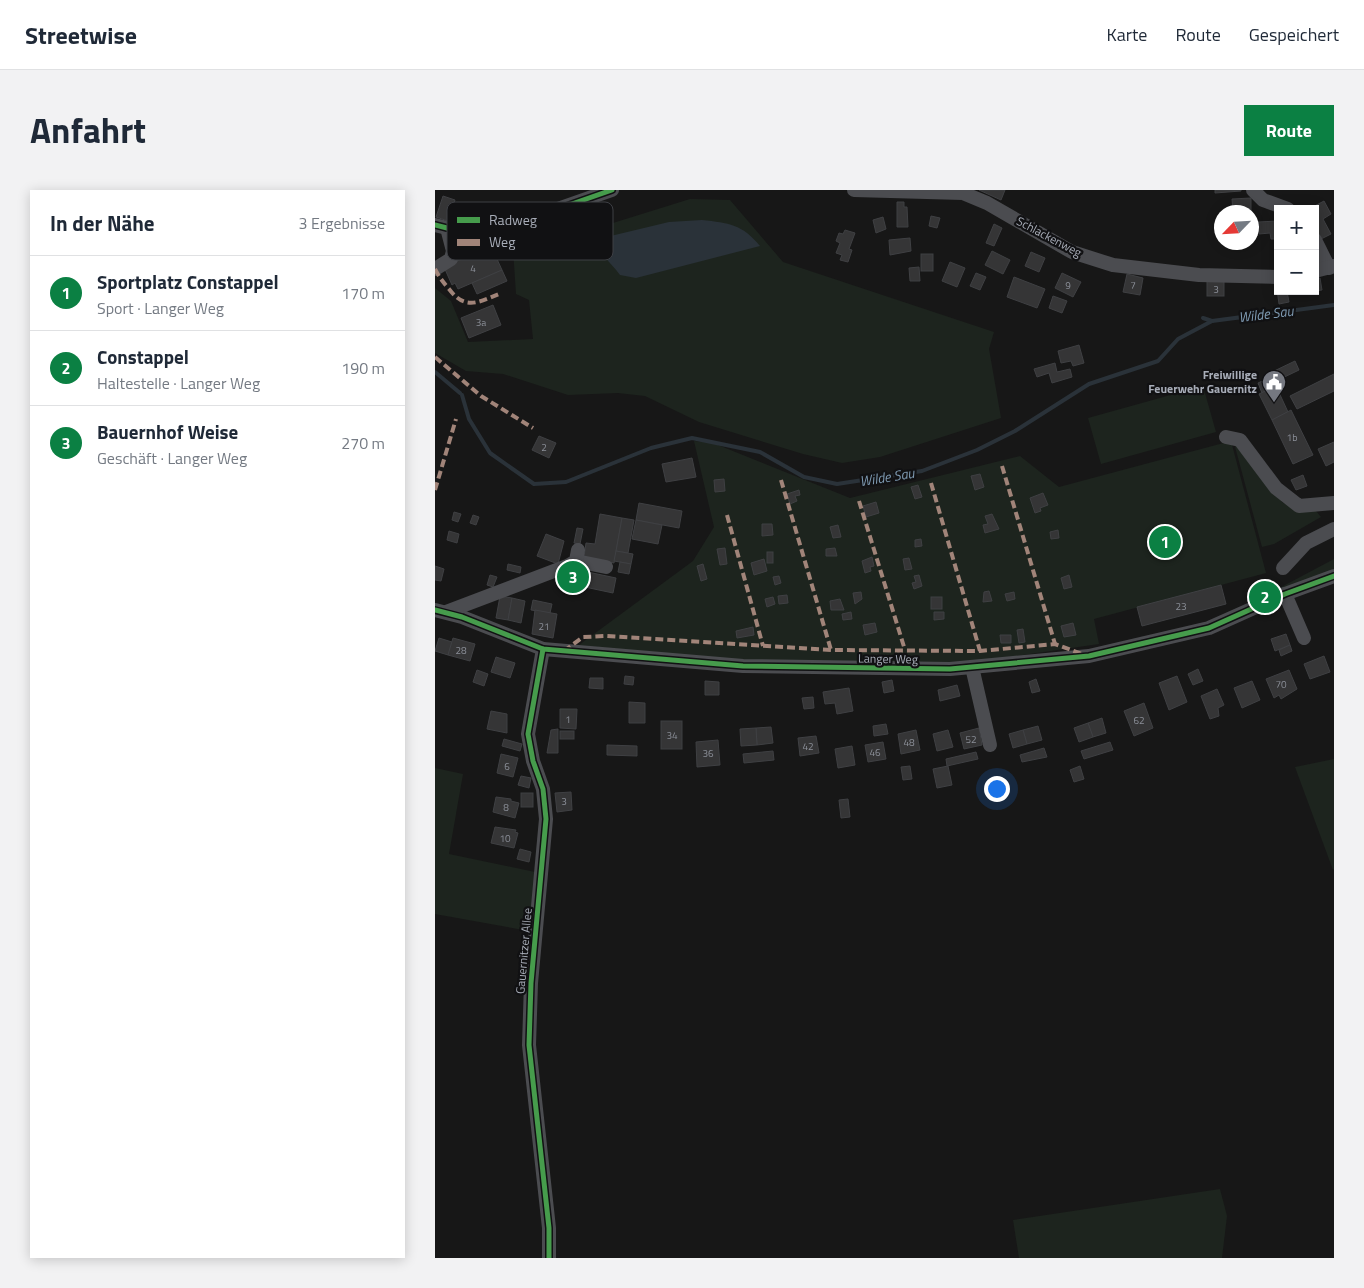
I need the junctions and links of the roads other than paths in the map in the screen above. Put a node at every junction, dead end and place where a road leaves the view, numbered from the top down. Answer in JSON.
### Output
{"nodes":[{"id":1,"x":612,"y":190,"type":"edge"},
{"id":2,"x":854,"y":190,"type":"edge"},
{"id":3,"x":1253,"y":190,"type":"edge"},
{"id":4,"x":578,"y":202,"type":"edge"},
{"id":5,"x":1277,"y":205,"type":"edge"},
{"id":6,"x":441,"y":227,"type":"edge"},
{"id":7,"x":447,"y":239,"type":"edge"},
{"id":8,"x":1319,"y":246,"type":"edge"},
{"id":9,"x":449,"y":260,"type":"edge"},
{"id":10,"x":1332,"y":267,"type":"edge"},
{"id":11,"x":435,"y":269,"type":"edge"},
{"id":12,"x":1319,"y":270,"type":"edge"},
{"id":13,"x":1274,"y":277,"type":"edge"},
{"id":14,"x":1226,"y":437,"type":"dead end"},
{"id":15,"x":1334,"y":503,"type":"edge"},
{"id":16,"x":1334,"y":529,"type":"edge"},
{"id":17,"x":606,"y":568,"type":"dead end"},
{"id":18,"x":1283,"y":568,"type":"dead end"},
{"id":19,"x":1334,"y":576,"type":"edge"},
{"id":20,"x":1285,"y":594,"type":"junction"},
{"id":21,"x":440,"y":611,"type":"edge"},
{"id":22,"x":1304,"y":638,"type":"dead end"},
{"id":23,"x":543,"y":649,"type":"junction"},
{"id":24,"x":971,"y":668,"type":"junction"},
{"id":25,"x":991,"y":746,"type":"dead end"},
{"id":26,"x":549,"y":1258,"type":"edge"}],
"edges":[{"from":1,"to":4,"type":"street"},
{"from":2,"to":13,"type":"street","name":"Schlackenweg"},
{"from":3,"to":5,"type":"street"},
{"from":6,"to":7,"type":"street"},
{"from":8,"to":10,"type":"street"},
{"from":9,"to":11,"type":"street"},
{"from":10,"to":12,"type":"street"},
{"from":14,"to":15,"type":"street"},
{"from":16,"to":18,"type":"street"},
{"from":17,"to":21,"type":"street"},
{"from":19,"to":20,"type":"street","name":"Langer Weg"},
{"from":20,"to":22,"type":"street"},
{"from":20,"to":24,"type":"street","name":"Langer Weg"},
{"from":21,"to":23,"type":"street","name":"Langer Weg"},
{"from":23,"to":24,"type":"street","name":"Langer Weg"},
{"from":23,"to":26,"type":"street","name":"Gauernitzer Allee"},
{"from":24,"to":25,"type":"street"}]}
